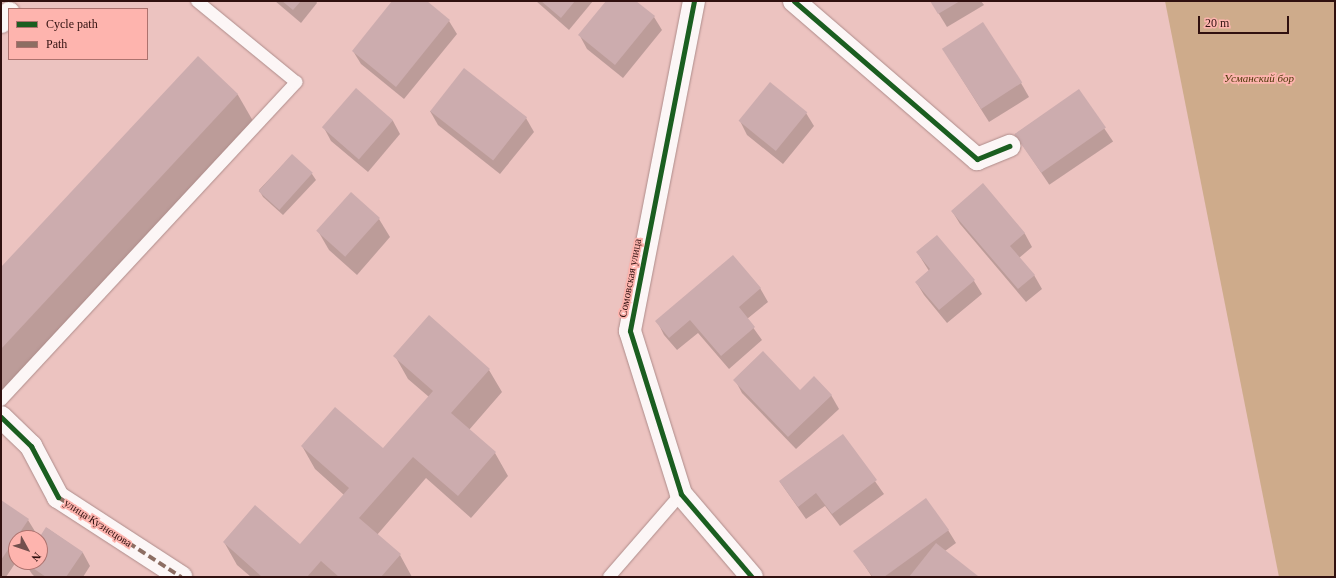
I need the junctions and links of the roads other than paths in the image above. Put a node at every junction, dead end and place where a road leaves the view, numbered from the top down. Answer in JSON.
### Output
{"nodes":[{"id":1,"x":197,"y":1,"type":"edge"},
{"id":2,"x":694,"y":1,"type":"edge"},
{"id":3,"x":794,"y":1,"type":"edge"},
{"id":4,"x":8,"y":14,"type":"edge"},
{"id":5,"x":1,"y":22,"type":"edge"},
{"id":6,"x":1010,"y":146,"type":"dead end"},
{"id":7,"x":1,"y":400,"type":"edge"},
{"id":8,"x":1,"y":417,"type":"edge"},
{"id":9,"x":681,"y":494,"type":"junction"},
{"id":10,"x":181,"y":577,"type":"edge"},
{"id":11,"x":609,"y":577,"type":"edge"},
{"id":12,"x":752,"y":577,"type":"edge"}],
"edges":[{"from":1,"to":7,"type":"lane"},
{"from":2,"to":9,"type":"street","name":"Сомовская улица"},
{"from":3,"to":6,"type":"street"},
{"from":4,"to":5,"type":"street"},
{"from":8,"to":10,"type":"street","name":"улица Кузнецова"},
{"from":9,"to":11,"type":"lane"},
{"from":9,"to":12,"type":"street","name":"Сомовская улица"}]}
